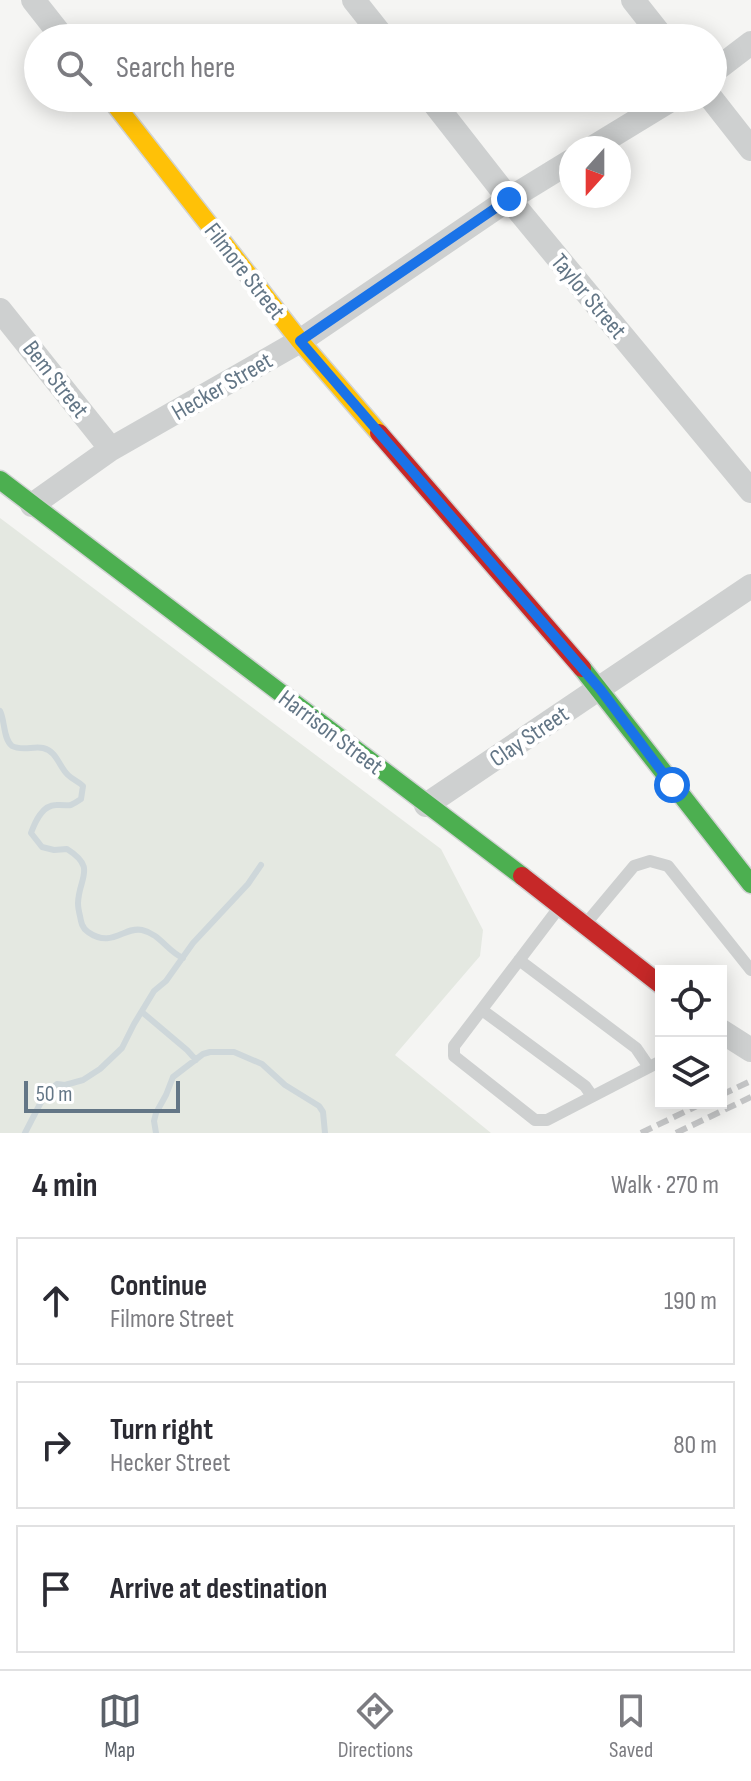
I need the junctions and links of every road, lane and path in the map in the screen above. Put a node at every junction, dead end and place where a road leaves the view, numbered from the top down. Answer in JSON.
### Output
{"nodes":[{"id":1,"x":33,"y":0,"type":"edge"},
{"id":2,"x":354,"y":0,"type":"edge"},
{"id":3,"x":633,"y":0,"type":"edge"},
{"id":4,"x":52,"y":24,"type":"edge"},
{"id":5,"x":373,"y":24,"type":"edge"},
{"id":6,"x":652,"y":24,"type":"edge"},
{"id":7,"x":751,"y":43,"type":"edge"},
{"id":8,"x":727,"y":61,"type":"edge"},
{"id":9,"x":121,"y":112,"type":"edge"},
{"id":10,"x":441,"y":112,"type":"edge"},
{"id":11,"x":651,"y":112,"type":"edge"},
{"id":12,"x":722,"y":112,"type":"edge"},
{"id":13,"x":612,"y":136,"type":"edge"},
{"id":14,"x":751,"y":149,"type":"edge"},
{"id":15,"x":559,"y":168,"type":"edge"},
{"id":16,"x":509,"y":199,"type":"junction"},
{"id":17,"x":0,"y":310,"type":"edge"},
{"id":18,"x":300,"y":341,"type":"junction"},
{"id":19,"x":111,"y":449,"type":"junction"},
{"id":20,"x":0,"y":480,"type":"edge"},
{"id":21,"x":751,"y":491,"type":"edge"},
{"id":22,"x":32,"y":505,"type":"junction"},
{"id":23,"x":751,"y":586,"type":"edge"},
{"id":24,"x":600,"y":689,"type":"junction"},
{"id":25,"x":426,"y":805,"type":"junction"},
{"id":26,"x":751,"y":884,"type":"edge"},
{"id":27,"x":561,"y":906,"type":"junction"},
{"id":28,"x":585,"y":925,"type":"junction"},
{"id":29,"x":519,"y":960,"type":"junction"},
{"id":30,"x":751,"y":970,"type":"edge"},
{"id":31,"x":655,"y":980,"type":"edge"},
{"id":32,"x":482,"y":1010,"type":"junction"},
{"id":33,"x":727,"y":1035,"type":"edge"},
{"id":34,"x":751,"y":1050,"type":"edge"},
{"id":35,"x":655,"y":1064,"type":"edge"},
{"id":36,"x":592,"y":1096,"type":"junction"}],
"edges":[{"from":1,"to":4,"type":"street"},
{"from":2,"to":5,"type":"street"},
{"from":3,"to":6,"type":"street"},
{"from":7,"to":8,"type":"street"},
{"from":9,"to":18,"type":"street","name":"Filmore Street"},
{"from":10,"to":16,"type":"street","name":"Taylor Street"},
{"from":11,"to":13,"type":"street"},
{"from":12,"to":14,"type":"street"},
{"from":15,"to":16,"type":"street","name":"Hecker Street"},
{"from":16,"to":18,"type":"street","name":"Hecker Street"},
{"from":16,"to":21,"type":"street","name":"Taylor Street"},
{"from":17,"to":19,"type":"street","name":"Bem Street"},
{"from":18,"to":19,"type":"street","name":"Hecker Street"},
{"from":18,"to":24,"type":"street","name":"Filmore Street"},
{"from":19,"to":22,"type":"street","name":"Hecker Street"},
{"from":20,"to":22,"type":"street","name":"Harrison Street"},
{"from":22,"to":25,"type":"street","name":"Harrison Street"},
{"from":23,"to":24,"type":"street","name":"Clay Street"},
{"from":24,"to":25,"type":"street","name":"Clay Street"},
{"from":24,"to":26,"type":"street","name":"Filmore Street"},
{"from":25,"to":27,"type":"street","name":"Harrison Street"},
{"from":27,"to":28,"type":"street","name":"Harrison Street"},
{"from":27,"to":29,"type":"lane"},
{"from":28,"to":30,"type":"lane"},
{"from":28,"to":31,"type":"street","name":"Harrison Street"},
{"from":29,"to":32,"type":"lane"},
{"from":29,"to":35,"type":"lane"},
{"from":32,"to":36,"type":"lane"},
{"from":32,"to":36,"type":"lane"},
{"from":33,"to":34,"type":"street"},
{"from":35,"to":36,"type":"lane"}]}
